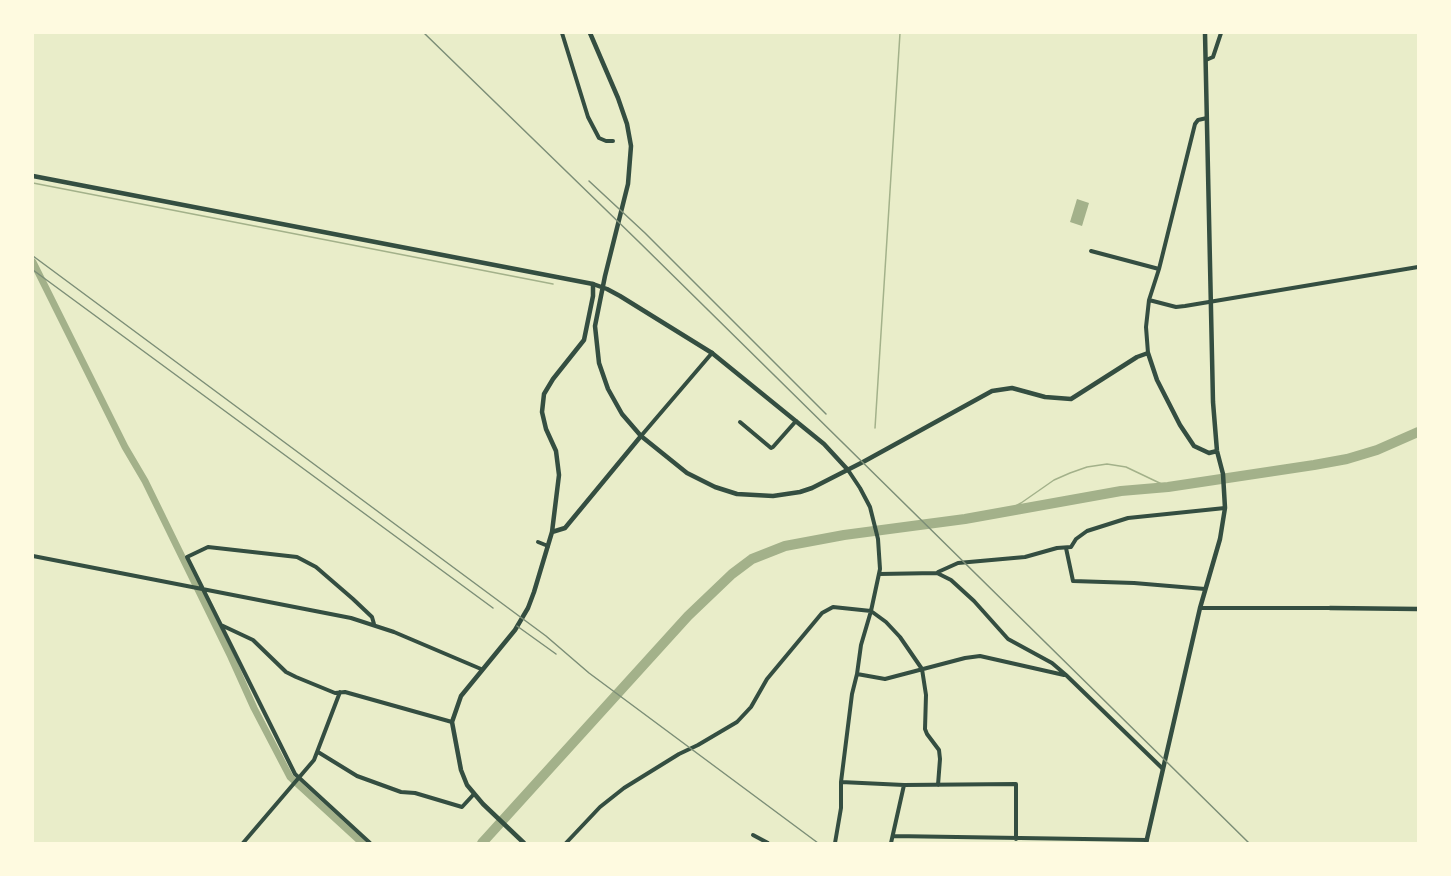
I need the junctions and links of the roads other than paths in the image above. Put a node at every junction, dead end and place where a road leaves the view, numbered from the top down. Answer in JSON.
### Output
{"nodes":[{"id":1,"x":562,"y":33,"type":"edge"},
{"id":2,"x":590,"y":33,"type":"edge"},
{"id":3,"x":1205,"y":33,"type":"edge"},
{"id":4,"x":1221,"y":33,"type":"edge"},
{"id":5,"x":1206,"y":60,"type":"junction"},
{"id":6,"x":1207,"y":118,"type":"junction"},
{"id":7,"x":613,"y":141,"type":"dead end"},
{"id":8,"x":33,"y":176,"type":"edge"},
{"id":9,"x":1091,"y":251,"type":"dead end"},
{"id":10,"x":1418,"y":267,"type":"edge"},
{"id":11,"x":1159,"y":269,"type":"junction"},
{"id":12,"x":593,"y":284,"type":"junction"},
{"id":13,"x":1149,"y":300,"type":"junction"},
{"id":14,"x":1211,"y":302,"type":"junction"},
{"id":15,"x":1148,"y":352,"type":"junction"},
{"id":16,"x":712,"y":353,"type":"junction"},
{"id":17,"x":796,"y":421,"type":"junction"},
{"id":18,"x":740,"y":422,"type":"dead end"},
{"id":19,"x":641,"y":436,"type":"junction"},
{"id":20,"x":1217,"y":451,"type":"junction"},
{"id":21,"x":848,"y":470,"type":"junction"},
{"id":22,"x":1225,"y":506,"type":"junction"},
{"id":23,"x":552,"y":532,"type":"junction"},
{"id":24,"x":538,"y":542,"type":"dead end"},
{"id":25,"x":548,"y":546,"type":"junction"},
{"id":26,"x":1065,"y":548,"type":"junction"},
{"id":27,"x":33,"y":556,"type":"edge"},
{"id":28,"x":937,"y":573,"type":"junction"},
{"id":29,"x":879,"y":574,"type":"junction"},
{"id":30,"x":202,"y":589,"type":"junction"},
{"id":31,"x":1205,"y":589,"type":"junction"},
{"id":32,"x":1200,"y":608,"type":"junction"},
{"id":33,"x":1330,"y":608,"type":"joint"},
{"id":34,"x":1418,"y":609,"type":"edge"},
{"id":35,"x":872,"y":611,"type":"junction"},
{"id":36,"x":374,"y":624,"type":"junction"},
{"id":37,"x":220,"y":625,"type":"junction"},
{"id":38,"x":481,"y":669,"type":"junction"},
{"id":39,"x":922,"y":669,"type":"junction"},
{"id":40,"x":857,"y":674,"type":"junction"},
{"id":41,"x":1066,"y":675,"type":"junction"},
{"id":42,"x":340,"y":692,"type":"junction"},
{"id":43,"x":452,"y":722,"type":"junction"},
{"id":44,"x":318,"y":752,"type":"junction"},
{"id":45,"x":1163,"y":770,"type":"junction"},
{"id":46,"x":298,"y":778,"type":"junction"},
{"id":47,"x":841,"y":782,"type":"junction"},
{"id":48,"x":904,"y":785,"type":"junction"},
{"id":49,"x":938,"y":785,"type":"junction"},
{"id":50,"x":474,"y":794,"type":"junction"},
{"id":51,"x":753,"y":835,"type":"dead end"},
{"id":52,"x":893,"y":836,"type":"junction"},
{"id":53,"x":1016,"y":839,"type":"junction"},
{"id":54,"x":1147,"y":841,"type":"edge"},
{"id":55,"x":243,"y":843,"type":"edge"},
{"id":56,"x":370,"y":843,"type":"edge"},
{"id":57,"x":524,"y":843,"type":"edge"},
{"id":58,"x":566,"y":843,"type":"edge"},
{"id":59,"x":768,"y":843,"type":"edge"},
{"id":60,"x":835,"y":843,"type":"edge"},
{"id":61,"x":891,"y":843,"type":"edge"}],
"edges":[{"from":1,"to":7,"type":"street"},
{"from":2,"to":19,"type":"main road"},
{"from":3,"to":5,"type":"main road"},
{"from":4,"to":5,"type":"street"},
{"from":5,"to":6,"type":"main road"},
{"from":6,"to":11,"type":"street"},
{"from":6,"to":14,"type":"main road"},
{"from":8,"to":12,"type":"main road"},
{"from":9,"to":11,"type":"street"},
{"from":10,"to":14,"type":"street"},
{"from":11,"to":13,"type":"street"},
{"from":12,"to":16,"type":"main road"},
{"from":12,"to":23,"type":"main road"},
{"from":13,"to":14,"type":"street"},
{"from":13,"to":15,"type":"street"},
{"from":14,"to":20,"type":"main road"},
{"from":15,"to":20,"type":"main road"},
{"from":15,"to":21,"type":"main road"},
{"from":16,"to":17,"type":"main road"},
{"from":16,"to":19,"type":"street"},
{"from":17,"to":18,"type":"street"},
{"from":17,"to":21,"type":"main road"},
{"from":19,"to":21,"type":"main road"},
{"from":19,"to":23,"type":"main road"},
{"from":20,"to":22,"type":"main road"},
{"from":21,"to":29,"type":"street"},
{"from":22,"to":26,"type":"street"},
{"from":22,"to":31,"type":"main road"},
{"from":23,"to":25,"type":"main road"},
{"from":24,"to":25,"type":"street"},
{"from":25,"to":38,"type":"main road"},
{"from":26,"to":28,"type":"street"},
{"from":26,"to":31,"type":"street"},
{"from":27,"to":30,"type":"street"},
{"from":28,"to":29,"type":"street"},
{"from":28,"to":41,"type":"street"},
{"from":29,"to":35,"type":"street"},
{"from":30,"to":36,"type":"street"},
{"from":30,"to":36,"type":"street"},
{"from":30,"to":37,"type":"street"},
{"from":31,"to":32,"type":"main road"},
{"from":32,"to":33,"type":"street"},
{"from":32,"to":45,"type":"main road"},
{"from":33,"to":34,"type":"main road"},
{"from":35,"to":39,"type":"street"},
{"from":35,"to":40,"type":"street"},
{"from":35,"to":58,"type":"street"},
{"from":36,"to":38,"type":"street"},
{"from":37,"to":42,"type":"street"},
{"from":37,"to":46,"type":"street"},
{"from":38,"to":43,"type":"main road"},
{"from":39,"to":40,"type":"street"},
{"from":39,"to":41,"type":"street"},
{"from":39,"to":49,"type":"street"},
{"from":40,"to":47,"type":"street"},
{"from":41,"to":45,"type":"street"},
{"from":42,"to":43,"type":"street"},
{"from":42,"to":44,"type":"street"},
{"from":43,"to":50,"type":"main road"},
{"from":44,"to":46,"type":"street"},
{"from":44,"to":50,"type":"street"},
{"from":45,"to":54,"type":"main road"},
{"from":46,"to":55,"type":"street"},
{"from":46,"to":56,"type":"street"},
{"from":47,"to":48,"type":"street"},
{"from":47,"to":60,"type":"street"},
{"from":48,"to":49,"type":"street"},
{"from":48,"to":52,"type":"street"},
{"from":49,"to":53,"type":"street"},
{"from":50,"to":57,"type":"main road"},
{"from":51,"to":59,"type":"street"},
{"from":52,"to":53,"type":"street"},
{"from":52,"to":61,"type":"street"},
{"from":53,"to":54,"type":"street"}]}
